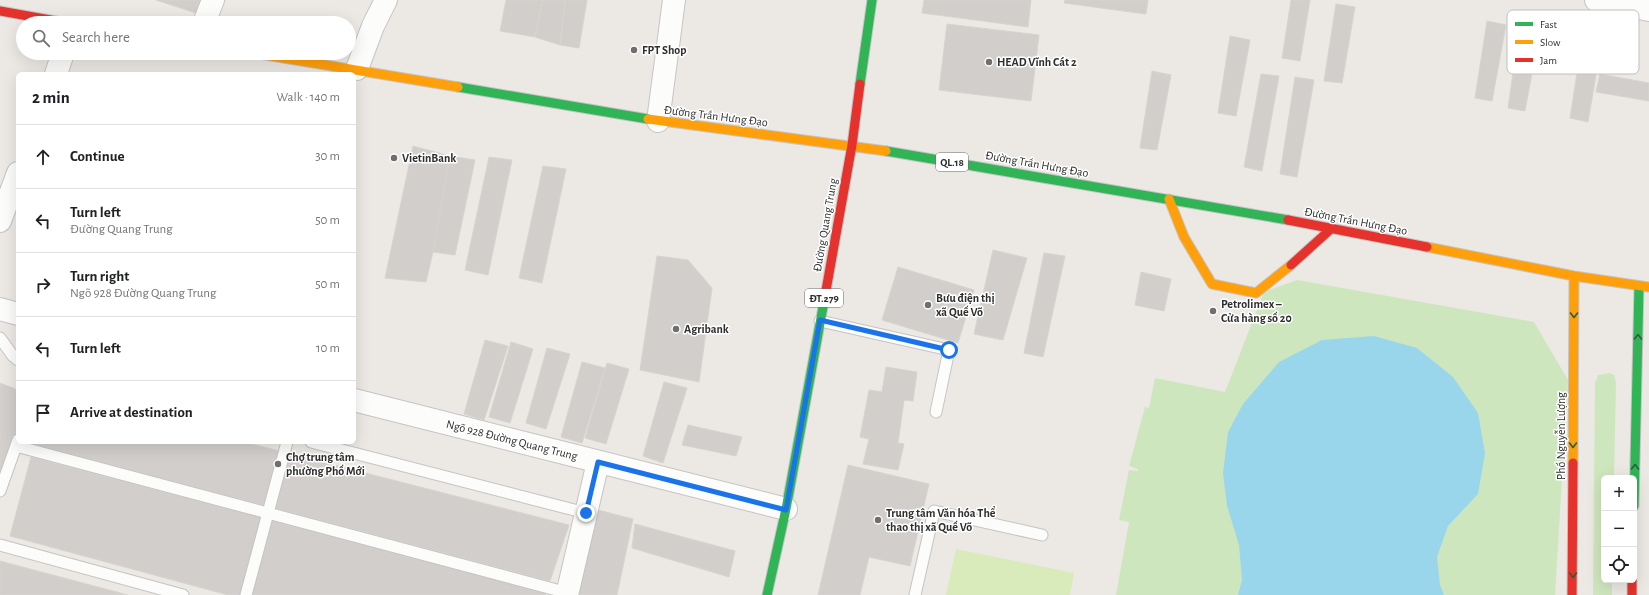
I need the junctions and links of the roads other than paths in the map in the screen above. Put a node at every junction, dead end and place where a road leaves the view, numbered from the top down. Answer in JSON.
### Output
{"nodes":[{"id":1,"x":213,"y":0,"type":"edge"},
{"id":2,"x":386,"y":0,"type":"edge"},
{"id":3,"x":674,"y":0,"type":"edge"},
{"id":4,"x":872,"y":0,"type":"edge"},
{"id":5,"x":1596,"y":0,"type":"edge"},
{"id":6,"x":1649,"y":10,"type":"edge"},
{"id":7,"x":0,"y":11,"type":"edge"},
{"id":8,"x":28,"y":16,"type":"edge"},
{"id":9,"x":207,"y":16,"type":"edge"},
{"id":10,"x":61,"y":60,"type":"edge"},
{"id":11,"x":298,"y":60,"type":"edge"},
{"id":12,"x":357,"y":69,"type":"junction"},
{"id":13,"x":57,"y":72,"type":"edge"},
{"id":14,"x":658,"y":121,"type":"junction"},
{"id":15,"x":852,"y":145,"type":"junction"},
{"id":16,"x":16,"y":178,"type":"edge"},
{"id":17,"x":1169,"y":198,"type":"junction"},
{"id":18,"x":0,"y":221,"type":"edge"},
{"id":19,"x":1332,"y":228,"type":"junction"},
{"id":20,"x":1574,"y":276,"type":"junction"},
{"id":21,"x":1640,"y":286,"type":"junction"},
{"id":22,"x":1649,"y":287,"type":"edge"},
{"id":23,"x":0,"y":309,"type":"edge"},
{"id":24,"x":16,"y":313,"type":"edge"},
{"id":25,"x":820,"y":320,"type":"junction"},
{"id":26,"x":0,"y":338,"type":"edge"},
{"id":27,"x":16,"y":358,"type":"edge"},
{"id":28,"x":356,"y":401,"type":"edge"},
{"id":29,"x":936,"y":412,"type":"dead end"},
{"id":30,"x":16,"y":444,"type":"edge"},
{"id":31,"x":24,"y":444,"type":"edge"},
{"id":32,"x":286,"y":444,"type":"edge"},
{"id":33,"x":319,"y":444,"type":"edge"},
{"id":34,"x":598,"y":462,"type":"junction"},
{"id":35,"x":1635,"y":475,"type":"edge"},
{"id":36,"x":0,"y":491,"type":"edge"},
{"id":37,"x":786,"y":510,"type":"junction"},
{"id":38,"x":268,"y":513,"type":"junction"},
{"id":39,"x":586,"y":513,"type":"junction"},
{"id":40,"x":1042,"y":535,"type":"dead end"},
{"id":41,"x":0,"y":545,"type":"edge"},
{"id":42,"x":1632,"y":583,"type":"edge"},
{"id":43,"x":567,"y":594,"type":"edge"},
{"id":44,"x":183,"y":595,"type":"edge"},
{"id":45,"x":246,"y":595,"type":"edge"},
{"id":46,"x":767,"y":595,"type":"edge"},
{"id":47,"x":915,"y":595,"type":"edge"},
{"id":48,"x":1572,"y":595,"type":"edge"},
{"id":49,"x":1632,"y":595,"type":"edge"}],
"edges":[{"from":1,"to":9,"type":"street"},
{"from":2,"to":12,"type":"street"},
{"from":3,"to":14,"type":"street"},
{"from":4,"to":15,"type":"main road","name":"Đường Quang Trung","number":"ĐT.279"},
{"from":5,"to":6,"type":"street"},
{"from":7,"to":8,"type":"main road"},
{"from":10,"to":13,"type":"street"},
{"from":11,"to":12,"type":"main road","name":"Đường Trần Hưng Đạo","number":"QL.18"},
{"from":12,"to":14,"type":"main road","name":"Đường Trần Hưng Đạo","number":"QL.18"},
{"from":14,"to":15,"type":"main road","name":"Đường Trần Hưng Đạo","number":"QL.18"},
{"from":15,"to":17,"type":"main road","name":"Đường Trần Hưng Đạo","number":"QL.18"},
{"from":15,"to":25,"type":"main road","name":"Đường Quang Trung","number":"ĐT.279"},
{"from":16,"to":18,"type":"street"},
{"from":17,"to":19,"type":"main road","name":"Đường Trần Hưng Đạo","number":"QL.18"},
{"from":17,"to":19,"type":"main road"},
{"from":19,"to":20,"type":"main road","name":"Đường Trần Hưng Đạo","number":"QL.18"},
{"from":20,"to":21,"type":"main road","name":"Đường Trần Hưng Đạo","number":"QL.18"},
{"from":20,"to":48,"type":"main road","name":"Phố Nguyễn Lượng","one_way":true},
{"from":21,"to":22,"type":"main road","name":"Đường Trần Hưng Đạo","number":"QL.18"},
{"from":35,"to":21,"type":"main road","one_way":true},
{"from":23,"to":24,"type":"street"},
{"from":25,"to":29,"type":"lane"},
{"from":25,"to":37,"type":"main road","name":"Đường Quang Trung","number":"ĐT.279"},
{"from":26,"to":27,"type":"lane"},
{"from":28,"to":34,"type":"street","name":"Ngõ 928 Đường Quang Trung"},
{"from":30,"to":36,"type":"lane"},
{"from":31,"to":38,"type":"lane"},
{"from":32,"to":38,"type":"lane"},
{"from":33,"to":39,"type":"lane"},
{"from":34,"to":37,"type":"street","name":"Ngõ 928 Đường Quang Trung"},
{"from":34,"to":39,"type":"street"},
{"from":37,"to":46,"type":"main road","name":"Đường Quang Trung","number":"ĐT.279"},
{"from":38,"to":43,"type":"lane"},
{"from":38,"to":45,"type":"lane"},
{"from":39,"to":43,"type":"street"},
{"from":40,"to":47,"type":"lane"},
{"from":41,"to":44,"type":"lane"},
{"from":42,"to":49,"type":"main road"}]}
